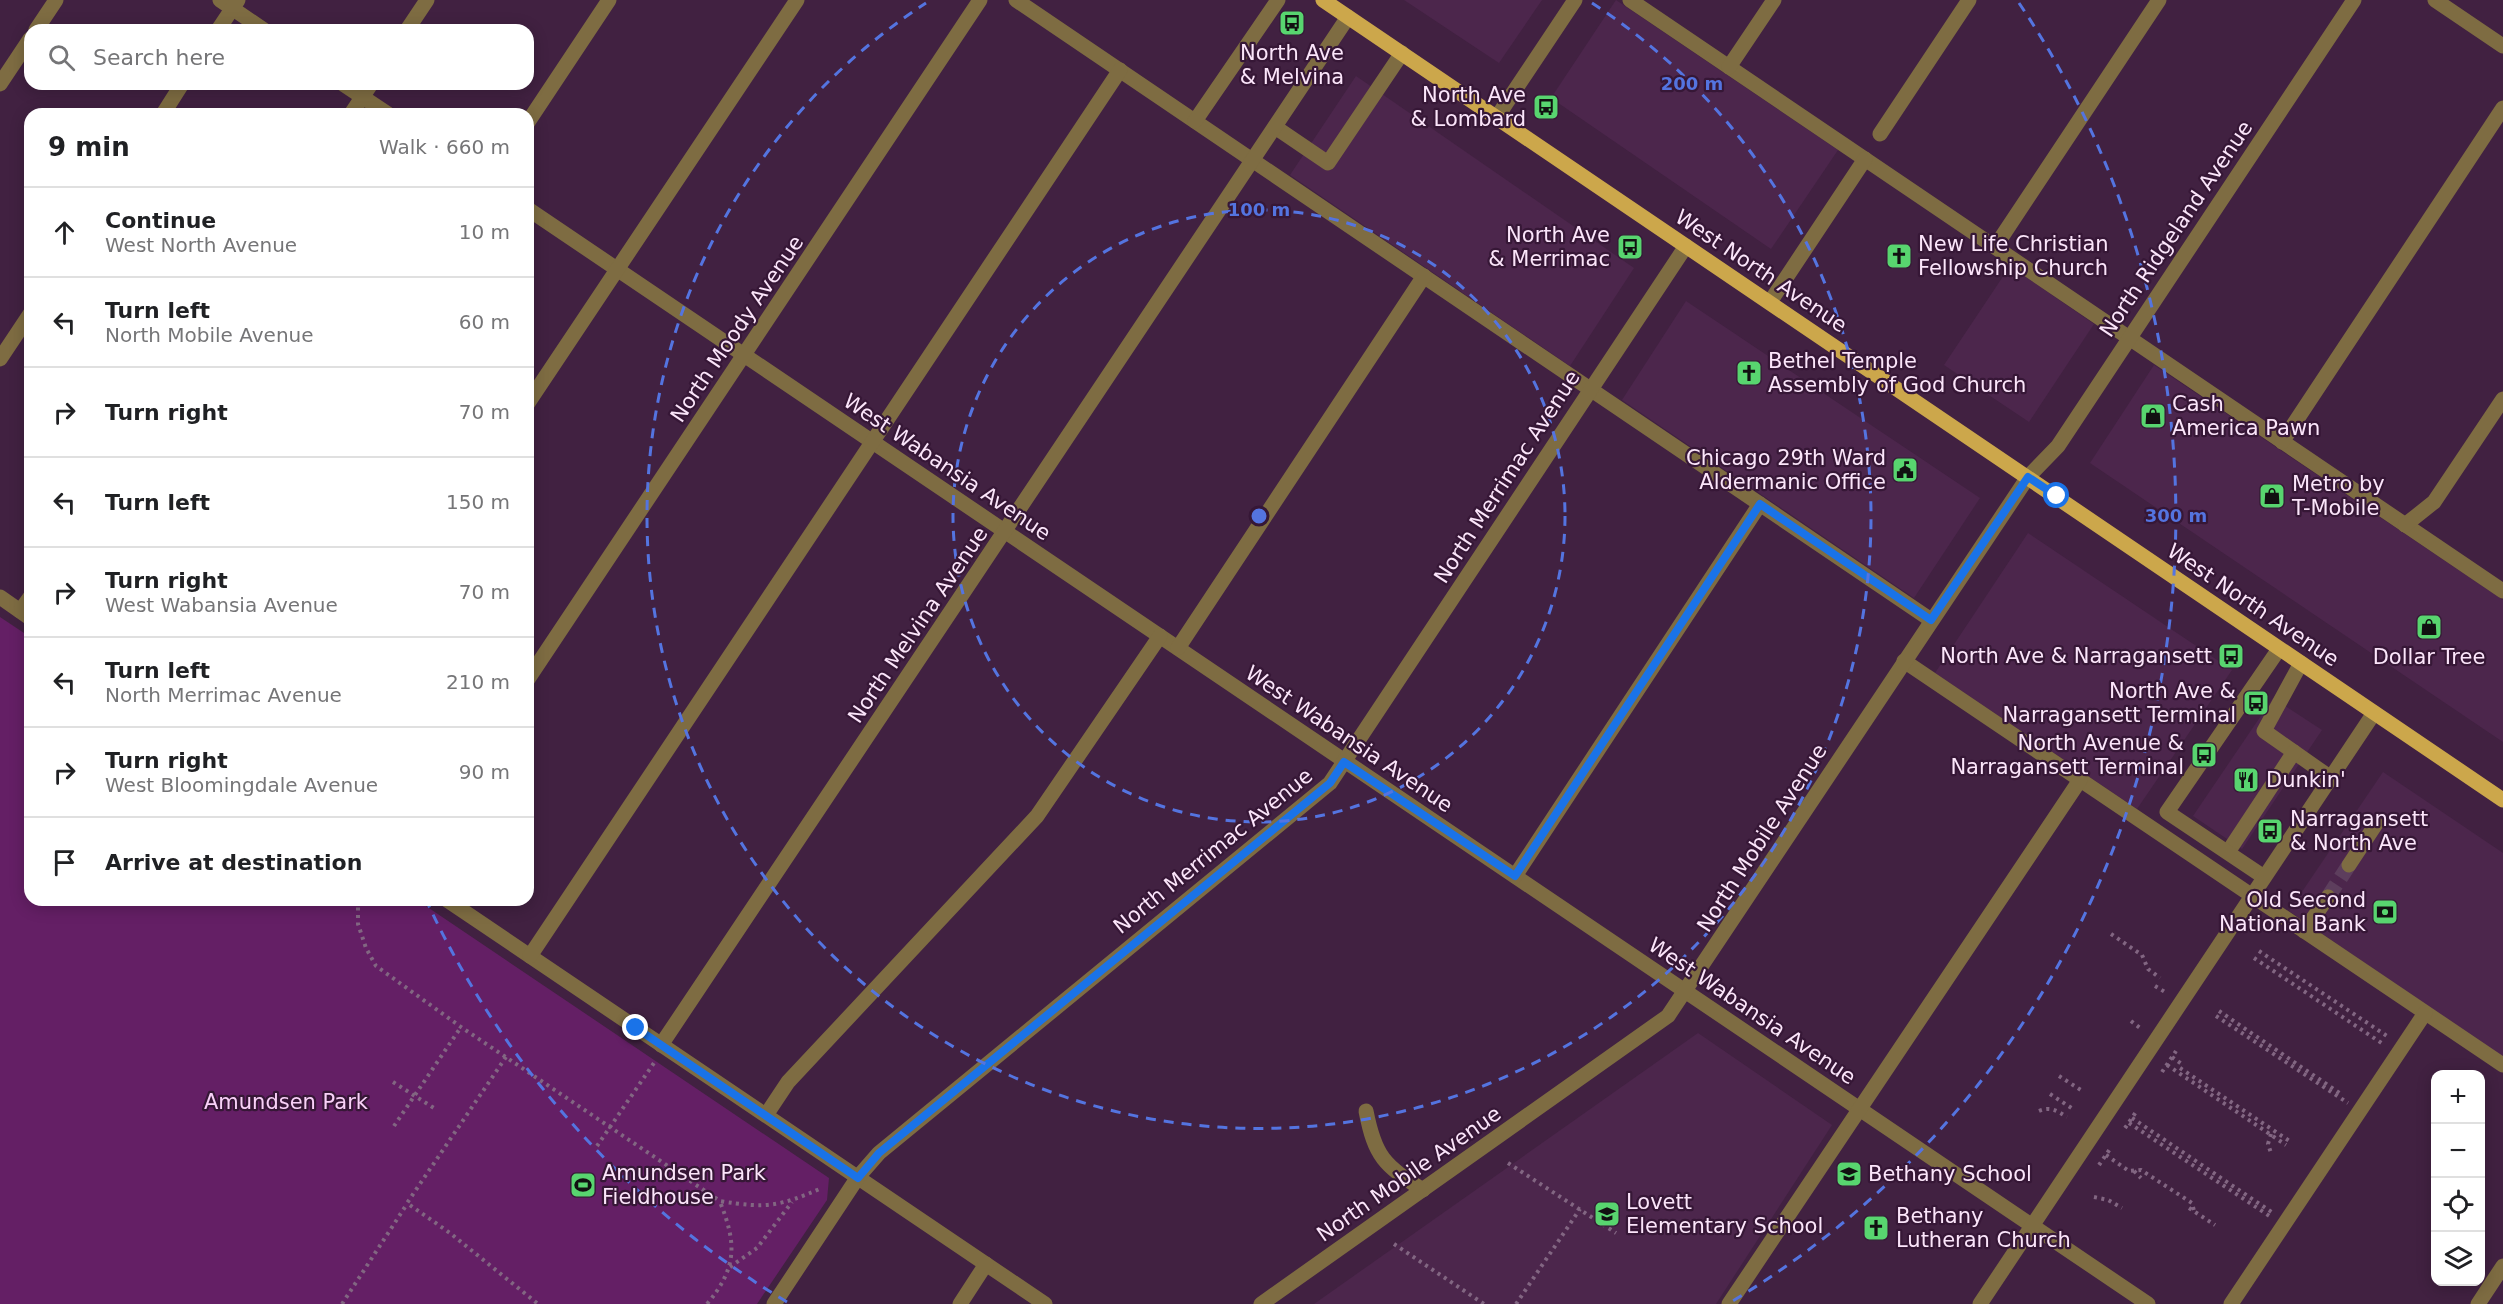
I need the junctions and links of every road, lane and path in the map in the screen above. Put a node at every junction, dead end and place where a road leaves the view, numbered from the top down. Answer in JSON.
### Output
{"nodes":[{"id":1,"x":56,"y":0,"type":"edge"},
{"id":2,"x":427,"y":0,"type":"edge"},
{"id":3,"x":609,"y":0,"type":"edge"},
{"id":4,"x":797,"y":0,"type":"edge"},
{"id":5,"x":980,"y":0,"type":"edge"},
{"id":6,"x":1016,"y":0,"type":"edge"},
{"id":7,"x":1278,"y":0,"type":"edge"},
{"id":8,"x":1323,"y":0,"type":"edge"},
{"id":9,"x":1575,"y":0,"type":"edge"},
{"id":10,"x":1630,"y":0,"type":"edge"},
{"id":11,"x":1774,"y":0,"type":"edge"},
{"id":12,"x":1969,"y":0,"type":"edge"},
{"id":13,"x":2159,"y":0,"type":"edge"},
{"id":14,"x":2354,"y":0,"type":"edge"},
{"id":15,"x":2435,"y":0,"type":"edge"},
{"id":16,"x":230,"y":3,"type":"edge"},
{"id":17,"x":1348,"y":17,"type":"junction"},
{"id":18,"x":40,"y":24,"type":"edge"},
{"id":19,"x":221,"y":24,"type":"edge"},
{"id":20,"x":256,"y":24,"type":"edge"},
{"id":21,"x":411,"y":24,"type":"edge"},
{"id":22,"x":2503,"y":46,"type":"edge"},
{"id":23,"x":24,"y":48,"type":"edge"},
{"id":24,"x":1402,"y":53,"type":"junction"},
{"id":25,"x":1729,"y":67,"type":"junction"},
{"id":26,"x":1120,"y":70,"type":"junction"},
{"id":27,"x":0,"y":84,"type":"edge"},
{"id":28,"x":178,"y":90,"type":"edge"},
{"id":29,"x":367,"y":90,"type":"edge"},
{"id":30,"x":166,"y":108,"type":"edge"},
{"id":31,"x":355,"y":108,"type":"edge"},
{"id":32,"x":383,"y":108,"type":"edge"},
{"id":33,"x":2503,"y":108,"type":"edge"},
{"id":34,"x":534,"y":113,"type":"edge"},
{"id":35,"x":1497,"y":117,"type":"junction"},
{"id":36,"x":1195,"y":121,"type":"junction"},
{"id":37,"x":1275,"y":126,"type":"junction"},
{"id":38,"x":1880,"y":134,"type":"dead end"},
{"id":39,"x":1865,"y":159,"type":"junction"},
{"id":40,"x":1253,"y":160,"type":"junction"},
{"id":41,"x":534,"y":213,"type":"edge"},
{"id":42,"x":1686,"y":246,"type":"junction"},
{"id":43,"x":1995,"y":246,"type":"junction"},
{"id":44,"x":617,"y":269,"type":"junction"},
{"id":45,"x":1424,"y":276,"type":"junction"},
{"id":46,"x":1770,"y":302,"type":"junction"},
{"id":47,"x":24,"y":323,"type":"edge"},
{"id":48,"x":2129,"y":338,"type":"junction"},
{"id":49,"x":745,"y":355,"type":"junction"},
{"id":50,"x":0,"y":359,"type":"edge"},
{"id":51,"x":1590,"y":389,"type":"junction"},
{"id":52,"x":534,"y":394,"type":"edge"},
{"id":53,"x":2503,"y":399,"type":"edge"},
{"id":54,"x":873,"y":442,"type":"junction"},
{"id":55,"x":2282,"y":442,"type":"junction"},
{"id":56,"x":2028,"y":477,"type":"junction"},
{"id":57,"x":1760,"y":504,"type":"junction"},
{"id":58,"x":2405,"y":525,"type":"junction"},
{"id":59,"x":1006,"y":532,"type":"junction"},
{"id":60,"x":2503,"y":591,"type":"edge"},
{"id":61,"x":0,"y":597,"type":"edge"},
{"id":62,"x":24,"y":613,"type":"edge"},
{"id":63,"x":1931,"y":620,"type":"junction"},
{"id":64,"x":1160,"y":636,"type":"junction"},
{"id":65,"x":1178,"y":648,"type":"junction"},
{"id":66,"x":2279,"y":649,"type":"junction"},
{"id":67,"x":1904,"y":661,"type":"junction"},
{"id":68,"x":2301,"y":663,"type":"junction"},
{"id":69,"x":534,"y":670,"type":"edge"},
{"id":70,"x":2374,"y":713,"type":"junction"},
{"id":71,"x":2294,"y":752,"type":"junction"},
{"id":72,"x":1344,"y":762,"type":"junction"},
{"id":73,"x":2331,"y":778,"type":"junction"},
{"id":74,"x":2080,"y":780,"type":"junction"},
{"id":75,"x":2503,"y":800,"type":"edge"},
{"id":76,"x":2376,"y":824,"type":"dead end"},
{"id":77,"x":2228,"y":852,"type":"junction"},
{"id":78,"x":2349,"y":865,"type":"tunnel mouth"},
{"id":79,"x":1515,"y":876,"type":"junction"},
{"id":80,"x":2264,"y":877,"type":"junction"},
{"id":81,"x":2252,"y":896,"type":"junction"},
{"id":82,"x":2328,"y":897,"type":"tunnel mouth"},
{"id":83,"x":358,"y":906,"type":"edge"},
{"id":84,"x":456,"y":906,"type":"edge"},
{"id":85,"x":2304,"y":931,"type":"junction"},
{"id":86,"x":2111,"y":934,"type":"dead end"},
{"id":87,"x":2259,"y":951,"type":"dead end"},
{"id":88,"x":530,"y":956,"type":"junction"},
{"id":89,"x":2254,"y":958,"type":"dead end"},
{"id":90,"x":2160,"y":978,"type":"dead end"},
{"id":91,"x":2155,"y":986,"type":"dead end"},
{"id":92,"x":1686,"y":992,"type":"junction"},
{"id":93,"x":2164,"y":992,"type":"dead end"},
{"id":94,"x":2219,"y":1011,"type":"dead end"},
{"id":95,"x":2425,"y":1013,"type":"junction"},
{"id":96,"x":2216,"y":1016,"type":"dead end"},
{"id":97,"x":2131,"y":1022,"type":"dead end"},
{"id":98,"x":461,"y":1027,"type":"junction"},
{"id":99,"x":2140,"y":1028,"type":"dead end"},
{"id":100,"x":2393,"y":1040,"type":"dead end"},
{"id":101,"x":663,"y":1046,"type":"junction"},
{"id":102,"x":2388,"y":1047,"type":"dead end"},
{"id":103,"x":2176,"y":1051,"type":"dead end"},
{"id":104,"x":506,"y":1057,"type":"junction"},
{"id":105,"x":2172,"y":1057,"type":"junction"},
{"id":106,"x":2167,"y":1065,"type":"junction"},
{"id":107,"x":2503,"y":1065,"type":"edge"},
{"id":108,"x":2162,"y":1072,"type":"dead end"},
{"id":109,"x":2059,"y":1076,"type":"dead end"},
{"id":110,"x":393,"y":1082,"type":"dead end"},
{"id":111,"x":2084,"y":1092,"type":"dead end"},
{"id":112,"x":2050,"y":1094,"type":"dead end"},
{"id":113,"x":2341,"y":1094,"type":"dead end"},
{"id":114,"x":414,"y":1095,"type":"junction"},
{"id":115,"x":2349,"y":1103,"type":"dead end"},
{"id":116,"x":1859,"y":1109,"type":"junction"},
{"id":117,"x":2073,"y":1109,"type":"dead end"},
{"id":118,"x":437,"y":1110,"type":"dead end"},
{"id":119,"x":1366,"y":1111,"type":"dead end"},
{"id":120,"x":2039,"y":1111,"type":"dead end"},
{"id":121,"x":2136,"y":1112,"type":"dead end"},
{"id":122,"x":766,"y":1115,"type":"junction"},
{"id":123,"x":2067,"y":1117,"type":"dead end"},
{"id":124,"x":2130,"y":1120,"type":"junction"},
{"id":125,"x":394,"y":1126,"type":"dead end"},
{"id":126,"x":611,"y":1126,"type":"junction"},
{"id":127,"x":2125,"y":1128,"type":"dead end"},
{"id":128,"x":2271,"y":1134,"type":"junction"},
{"id":129,"x":597,"y":1146,"type":"dead end"},
{"id":130,"x":2110,"y":1149,"type":"dead end"},
{"id":131,"x":2271,"y":1153,"type":"dead end"},
{"id":132,"x":2106,"y":1155,"type":"junction"},
{"id":133,"x":1508,"y":1163,"type":"dead end"},
{"id":134,"x":2099,"y":1165,"type":"dead end"},
{"id":135,"x":2134,"y":1171,"type":"junction"},
{"id":136,"x":858,"y":1178,"type":"junction"},
{"id":137,"x":2141,"y":1178,"type":"dead end"},
{"id":138,"x":822,"y":1188,"type":"dead end"},
{"id":139,"x":1423,"y":1190,"type":"junction"},
{"id":140,"x":2094,"y":1197,"type":"dead end"},
{"id":141,"x":720,"y":1201,"type":"junction"},
{"id":142,"x":792,"y":1201,"type":"junction"},
{"id":143,"x":407,"y":1203,"type":"junction"},
{"id":144,"x":2122,"y":1208,"type":"dead end"},
{"id":145,"x":1581,"y":1209,"type":"junction"},
{"id":146,"x":2284,"y":1223,"type":"junction"},
{"id":147,"x":2215,"y":1225,"type":"dead end"},
{"id":148,"x":2032,"y":1226,"type":"junction"},
{"id":149,"x":1616,"y":1233,"type":"dead end"},
{"id":150,"x":1394,"y":1244,"type":"dead end"},
{"id":151,"x":986,"y":1264,"type":"junction"},
{"id":152,"x":2503,"y":1266,"type":"edge"},
{"id":153,"x":730,"y":1267,"type":"junction"},
{"id":154,"x":342,"y":1304,"type":"edge"},
{"id":155,"x":538,"y":1304,"type":"edge"},
{"id":156,"x":707,"y":1304,"type":"edge"},
{"id":157,"x":774,"y":1304,"type":"edge"},
{"id":158,"x":960,"y":1304,"type":"edge"},
{"id":159,"x":1045,"y":1304,"type":"edge"},
{"id":160,"x":1261,"y":1304,"type":"edge"},
{"id":161,"x":1484,"y":1304,"type":"edge"},
{"id":162,"x":1515,"y":1304,"type":"edge"},
{"id":163,"x":1729,"y":1304,"type":"edge"},
{"id":164,"x":1980,"y":1304,"type":"edge"},
{"id":165,"x":2148,"y":1304,"type":"edge"},
{"id":166,"x":2231,"y":1304,"type":"edge"},
{"id":167,"x":2478,"y":1304,"type":"edge"}],
"edges":[{"from":1,"to":18,"type":"street"},
{"from":2,"to":21,"type":"street"},
{"from":3,"to":34,"type":"street"},
{"from":4,"to":44,"type":"street"},
{"from":5,"to":49,"type":"street","name":"North Moody Avenue"},
{"from":6,"to":26,"type":"street"},
{"from":7,"to":36,"type":"street"},
{"from":8,"to":17,"type":"main road","name":"West North Avenue"},
{"from":9,"to":35,"type":"street"},
{"from":10,"to":25,"type":"street"},
{"from":11,"to":25,"type":"street"},
{"from":12,"to":38,"type":"street"},
{"from":13,"to":43,"type":"street"},
{"from":14,"to":48,"type":"street","name":"North Ridgeland Avenue"},
{"from":15,"to":22,"type":"street"},
{"from":16,"to":19,"type":"street"},
{"from":16,"to":20,"type":"street"},
{"from":17,"to":24,"type":"main road","name":"West North Avenue"},
{"from":17,"to":37,"type":"street","name":"North Melvina Avenue"},
{"from":23,"to":27,"type":"street"},
{"from":24,"to":35,"type":"main road","name":"West North Avenue"},
{"from":24,"to":37,"type":"street"},
{"from":25,"to":39,"type":"street"},
{"from":26,"to":36,"type":"street"},
{"from":26,"to":54,"type":"street"},
{"from":28,"to":30,"type":"street"},
{"from":29,"to":31,"type":"street"},
{"from":29,"to":32,"type":"street"},
{"from":33,"to":55,"type":"street"},
{"from":35,"to":42,"type":"main road","name":"West North Avenue"},
{"from":36,"to":40,"type":"street"},
{"from":37,"to":40,"type":"street","name":"North Melvina Avenue"},
{"from":39,"to":43,"type":"street"},
{"from":39,"to":46,"type":"street"},
{"from":40,"to":45,"type":"street"},
{"from":40,"to":59,"type":"street","name":"North Melvina Avenue"},
{"from":41,"to":44,"type":"street","name":"West Wabansia Avenue"},
{"from":42,"to":46,"type":"main road","name":"West North Avenue"},
{"from":42,"to":51,"type":"street","name":"North Merrimac Avenue"},
{"from":43,"to":48,"type":"street"},
{"from":44,"to":49,"type":"street","name":"West Wabansia Avenue"},
{"from":44,"to":52,"type":"street"},
{"from":45,"to":51,"type":"street"},
{"from":45,"to":65,"type":"street"},
{"from":46,"to":56,"type":"main road","name":"West North Avenue"},
{"from":47,"to":50,"type":"street"},
{"from":48,"to":55,"type":"street"},
{"from":48,"to":56,"type":"street","name":"North Ridgeland Avenue"},
{"from":49,"to":54,"type":"street","name":"West Wabansia Avenue"},
{"from":49,"to":69,"type":"street","name":"North Moody Avenue"},
{"from":51,"to":57,"type":"street"},
{"from":51,"to":72,"type":"street","name":"North Merrimac Avenue"},
{"from":53,"to":58,"type":"street"},
{"from":54,"to":59,"type":"street","name":"West Wabansia Avenue"},
{"from":54,"to":88,"type":"street"},
{"from":55,"to":58,"type":"street"},
{"from":56,"to":63,"type":"street","name":"North Mobile Avenue"},
{"from":56,"to":66,"type":"main road","name":"West North Avenue"},
{"from":57,"to":63,"type":"street"},
{"from":57,"to":79,"type":"street"},
{"from":58,"to":60,"type":"street"},
{"from":59,"to":64,"type":"street","name":"West Wabansia Avenue"},
{"from":59,"to":101,"type":"street","name":"North Melvina Avenue"},
{"from":61,"to":62,"type":"street"},
{"from":63,"to":67,"type":"street","name":"North Mobile Avenue"},
{"from":64,"to":65,"type":"street","name":"West Wabansia Avenue"},
{"from":64,"to":122,"type":"street"},
{"from":65,"to":72,"type":"street","name":"West Wabansia Avenue"},
{"from":66,"to":68,"type":"main road","name":"West North Avenue"},
{"from":66,"to":77,"type":"street"},
{"from":67,"to":74,"type":"street"},
{"from":67,"to":92,"type":"street","name":"North Mobile Avenue"},
{"from":68,"to":70,"type":"main road","name":"West North Avenue"},
{"from":68,"to":71,"type":"street"},
{"from":70,"to":73,"type":"street"},
{"from":70,"to":75,"type":"main road","name":"West North Avenue"},
{"from":71,"to":73,"type":"street"},
{"from":71,"to":77,"type":"street"},
{"from":72,"to":79,"type":"street","name":"West Wabansia Avenue"},
{"from":72,"to":136,"type":"street","name":"North Merrimac Avenue"},
{"from":73,"to":80,"type":"street"},
{"from":74,"to":81,"type":"street"},
{"from":74,"to":116,"type":"street"},
{"from":76,"to":78,"type":"street"},
{"from":77,"to":80,"type":"street"},
{"from":79,"to":92,"type":"street","name":"West Wabansia Avenue"},
{"from":80,"to":81,"type":"street"},
{"from":81,"to":85,"type":"street"},
{"from":81,"to":148,"type":"street"},
{"from":82,"to":85,"type":"street"},
{"from":83,"to":98,"type":"path"},
{"from":84,"to":88,"type":"street"},
{"from":85,"to":95,"type":"street"},
{"from":86,"to":90,"type":"path"},
{"from":87,"to":100,"type":"path"},
{"from":88,"to":101,"type":"street"},
{"from":89,"to":102,"type":"path"},
{"from":91,"to":93,"type":"path"},
{"from":92,"to":116,"type":"street","name":"West Wabansia Avenue"},
{"from":92,"to":139,"type":"street","name":"North Mobile Avenue"},
{"from":94,"to":113,"type":"path"},
{"from":95,"to":107,"type":"street"},
{"from":95,"to":146,"type":"street"},
{"from":96,"to":115,"type":"path"},
{"from":97,"to":99,"type":"path"},
{"from":98,"to":104,"type":"path"},
{"from":98,"to":114,"type":"path"},
{"from":101,"to":122,"type":"street"},
{"from":101,"to":126,"type":"path"},
{"from":103,"to":105,"type":"path"},
{"from":104,"to":126,"type":"path"},
{"from":104,"to":143,"type":"path"},
{"from":105,"to":106,"type":"path"},
{"from":105,"to":128,"type":"path"},
{"from":106,"to":108,"type":"path"},
{"from":106,"to":128,"type":"path"},
{"from":109,"to":111,"type":"path"},
{"from":110,"to":114,"type":"path"},
{"from":112,"to":117,"type":"path"},
{"from":114,"to":118,"type":"path"},
{"from":114,"to":125,"type":"path"},
{"from":116,"to":148,"type":"street","name":"West Wabansia Avenue"},
{"from":116,"to":163,"type":"street"},
{"from":119,"to":139,"type":"street"},
{"from":120,"to":123,"type":"path"},
{"from":121,"to":124,"type":"path"},
{"from":122,"to":136,"type":"street"},
{"from":124,"to":127,"type":"path"},
{"from":124,"to":146,"type":"path"},
{"from":126,"to":129,"type":"path"},
{"from":126,"to":141,"type":"path"},
{"from":128,"to":131,"type":"path"},
{"from":130,"to":132,"type":"path"},
{"from":132,"to":134,"type":"path"},
{"from":132,"to":135,"type":"path"},
{"from":133,"to":145,"type":"path"},
{"from":135,"to":137,"type":"path"},
{"from":135,"to":147,"type":"path"},
{"from":136,"to":151,"type":"street"},
{"from":136,"to":157,"type":"street","name":"North Merrimac Avenue"},
{"from":138,"to":142,"type":"path"},
{"from":139,"to":160,"type":"street","name":"North Mobile Avenue"},
{"from":140,"to":144,"type":"path"},
{"from":141,"to":142,"type":"path"},
{"from":141,"to":153,"type":"path"},
{"from":142,"to":153,"type":"path"},
{"from":143,"to":154,"type":"path"},
{"from":143,"to":155,"type":"path"},
{"from":145,"to":149,"type":"path"},
{"from":145,"to":162,"type":"path"},
{"from":146,"to":166,"type":"street"},
{"from":148,"to":164,"type":"street"},
{"from":148,"to":165,"type":"street","name":"West Wabansia Avenue"},
{"from":150,"to":161,"type":"path"},
{"from":151,"to":158,"type":"street"},
{"from":151,"to":159,"type":"street"},
{"from":152,"to":167,"type":"street"},
{"from":153,"to":156,"type":"path"}]}
